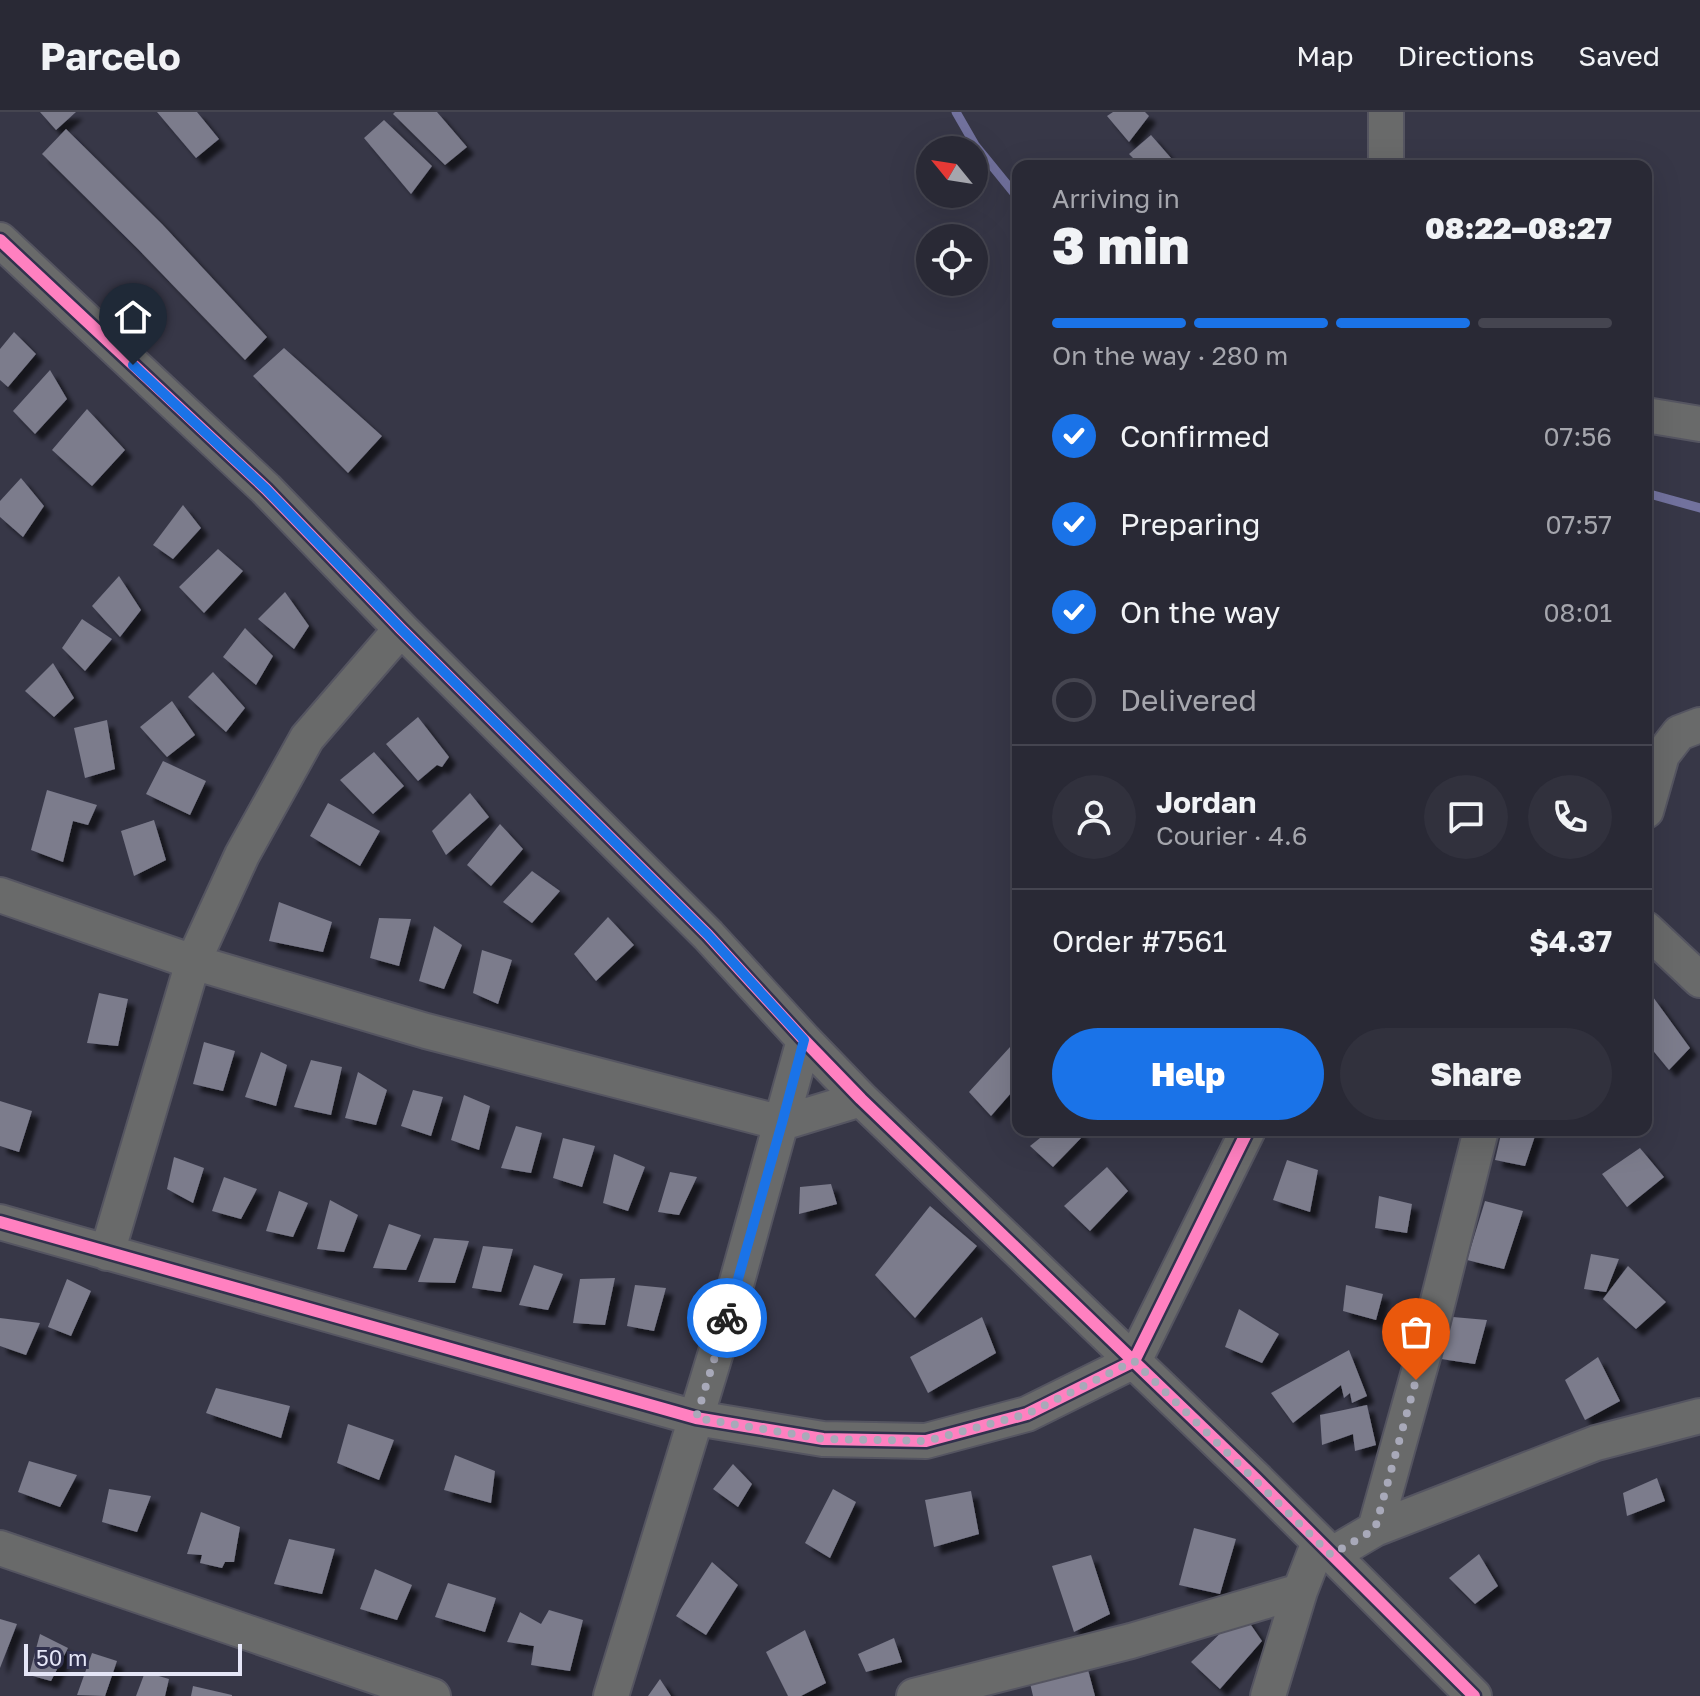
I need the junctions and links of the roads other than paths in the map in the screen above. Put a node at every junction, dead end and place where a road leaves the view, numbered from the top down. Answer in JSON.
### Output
{"nodes":[{"id":1,"x":1386,"y":112,"type":"edge"},
{"id":2,"x":1386,"y":160,"type":"edge"},
{"id":3,"x":0,"y":240,"type":"edge"},
{"id":4,"x":1652,"y":416,"type":"edge"},
{"id":5,"x":1700,"y":424,"type":"edge"},
{"id":6,"x":401,"y":629,"type":"junction"},
{"id":7,"x":1700,"y":725,"type":"edge"},
{"id":8,"x":1652,"y":790,"type":"edge"},
{"id":9,"x":0,"y":895,"type":"edge"},
{"id":10,"x":1652,"y":935,"type":"edge"},
{"id":11,"x":193,"y":962,"type":"junction"},
{"id":12,"x":1700,"y":980,"type":"edge"},
{"id":13,"x":804,"y":1040,"type":"junction"},
{"id":14,"x":861,"y":1099,"type":"junction"},
{"id":15,"x":782,"y":1123,"type":"junction"},
{"id":16,"x":1245,"y":1136,"type":"edge"},
{"id":17,"x":1479,"y":1136,"type":"edge"},
{"id":18,"x":0,"y":1222,"type":"edge"},
{"id":19,"x":107,"y":1253,"type":"junction"},
{"id":20,"x":1134,"y":1361,"type":"junction"},
{"id":21,"x":1700,"y":1416,"type":"edge"},
{"id":22,"x":696,"y":1418,"type":"junction"},
{"id":23,"x":1375,"y":1529,"type":"junction"},
{"id":24,"x":0,"y":1548,"type":"edge"},
{"id":25,"x":1325,"y":1548,"type":"junction"},
{"id":26,"x":1300,"y":1591,"type":"junction"},
{"id":27,"x":433,"y":1696,"type":"edge"},
{"id":28,"x":611,"y":1696,"type":"edge"},
{"id":29,"x":914,"y":1696,"type":"edge"},
{"id":30,"x":1268,"y":1696,"type":"edge"},
{"id":31,"x":1474,"y":1696,"type":"edge"}],
"edges":[{"from":1,"to":2,"type":"street"},
{"from":3,"to":6,"type":"street"},
{"from":4,"to":5,"type":"street"},
{"from":6,"to":11,"type":"street"},
{"from":6,"to":13,"type":"street"},
{"from":7,"to":8,"type":"street"},
{"from":9,"to":11,"type":"street"},
{"from":10,"to":12,"type":"street"},
{"from":11,"to":15,"type":"street"},
{"from":11,"to":19,"type":"street"},
{"from":13,"to":14,"type":"street"},
{"from":13,"to":15,"type":"street"},
{"from":14,"to":15,"type":"street"},
{"from":14,"to":20,"type":"street"},
{"from":15,"to":22,"type":"street"},
{"from":16,"to":20,"type":"street"},
{"from":17,"to":23,"type":"street"},
{"from":18,"to":19,"type":"street"},
{"from":19,"to":22,"type":"street"},
{"from":20,"to":22,"type":"street"},
{"from":20,"to":25,"type":"street"},
{"from":21,"to":23,"type":"street"},
{"from":22,"to":28,"type":"street"},
{"from":23,"to":25,"type":"street"},
{"from":24,"to":27,"type":"street"},
{"from":25,"to":26,"type":"street"},
{"from":25,"to":31,"type":"street"},
{"from":26,"to":29,"type":"street"},
{"from":26,"to":30,"type":"street"}]}
